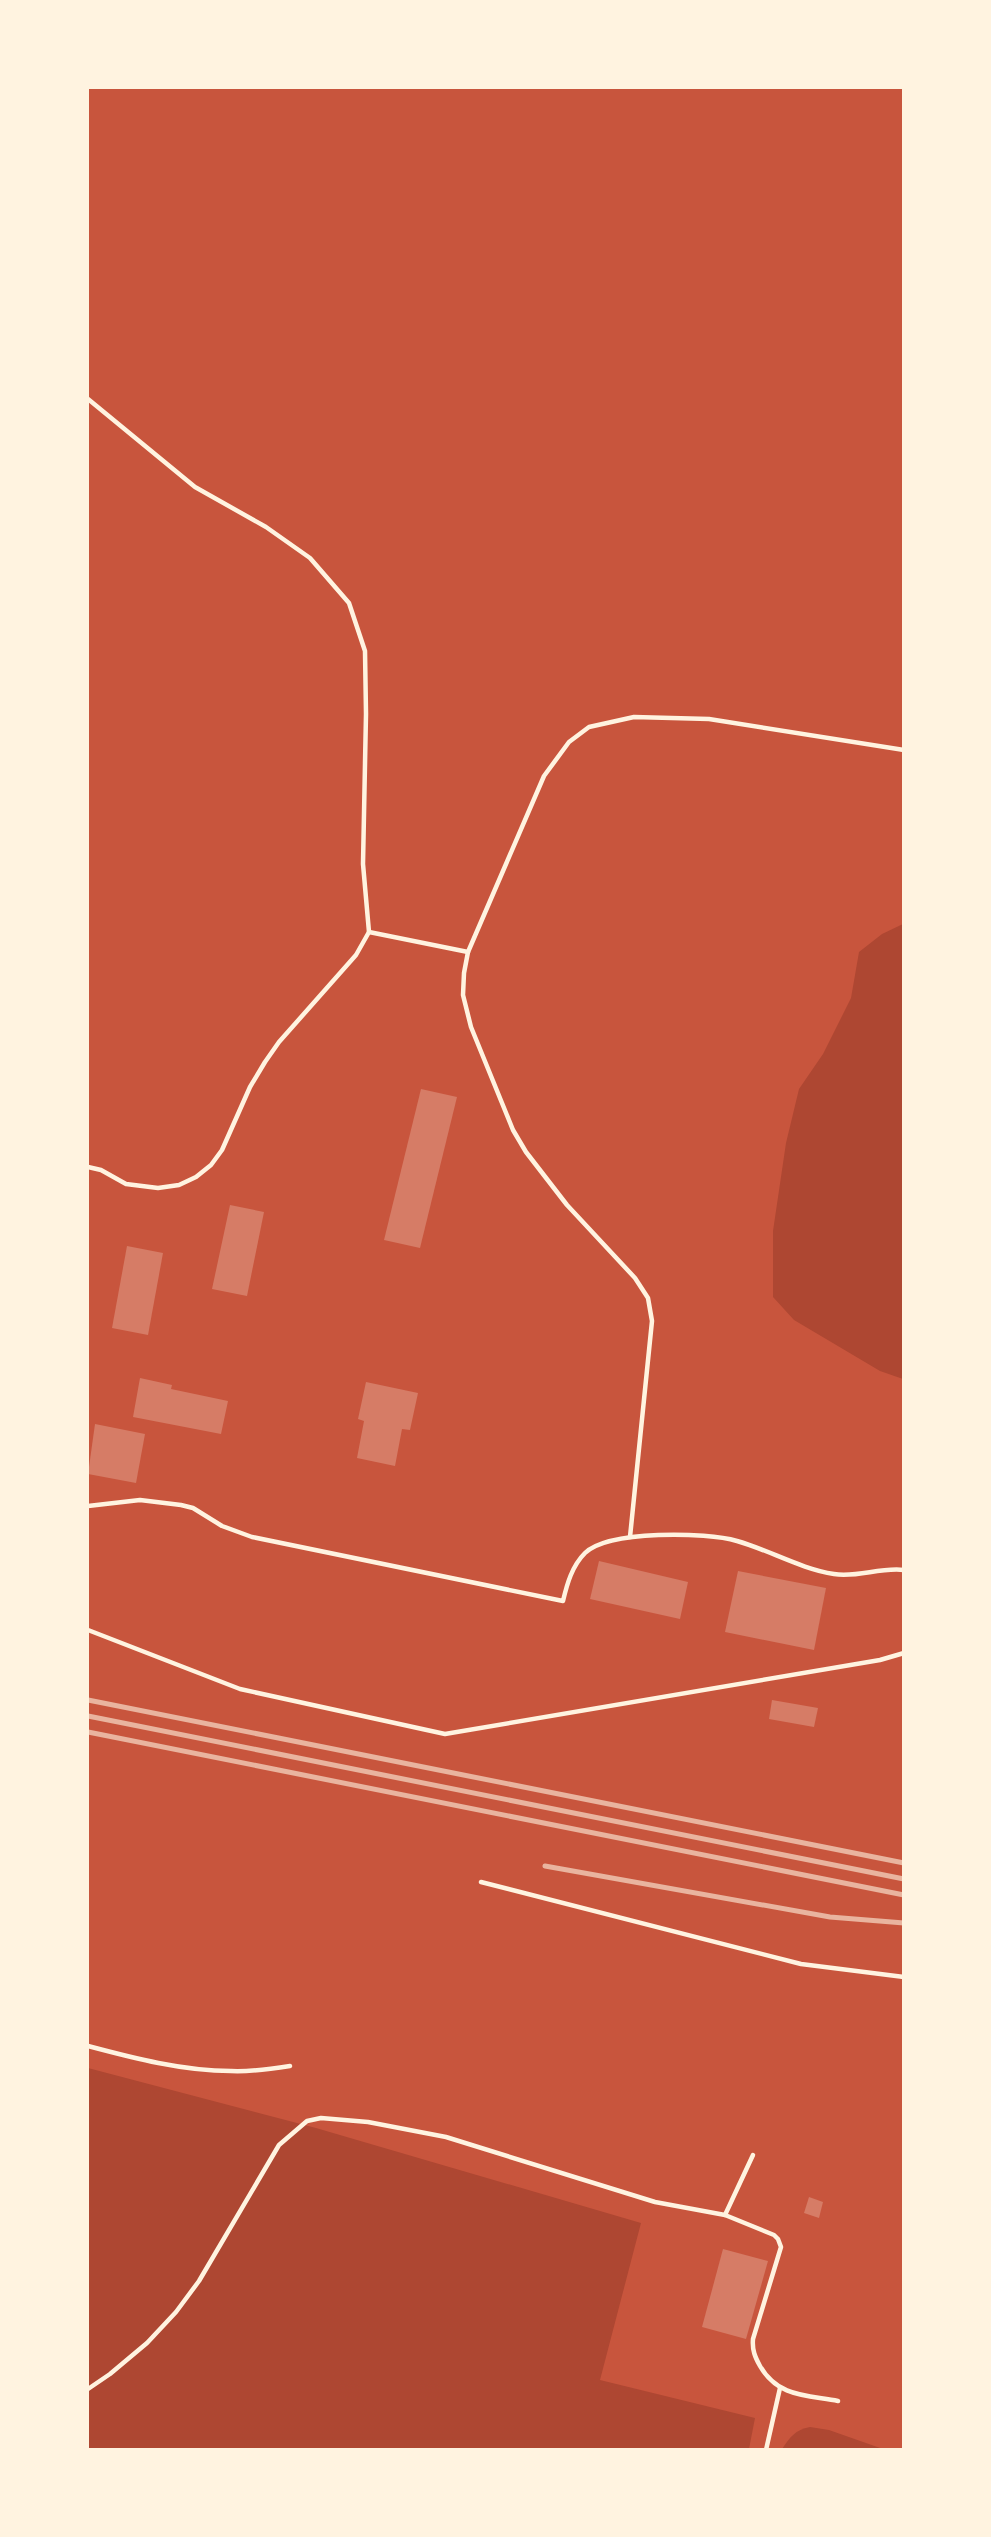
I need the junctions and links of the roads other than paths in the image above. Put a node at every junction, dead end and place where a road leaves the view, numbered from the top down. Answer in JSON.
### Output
{"nodes":[{"id":1,"x":88,"y":399,"type":"edge"},
{"id":2,"x":904,"y":750,"type":"edge"},
{"id":3,"x":369,"y":932,"type":"junction"},
{"id":4,"x":468,"y":952,"type":"junction"},
{"id":5,"x":88,"y":1167,"type":"edge"},
{"id":6,"x":88,"y":1506,"type":"edge"},
{"id":7,"x":630,"y":1537,"type":"junction"},
{"id":8,"x":904,"y":1570,"type":"edge"},
{"id":9,"x":88,"y":1630,"type":"edge"},
{"id":10,"x":904,"y":1653,"type":"edge"},
{"id":11,"x":481,"y":1882,"type":"dead end"},
{"id":12,"x":904,"y":1977,"type":"edge"},
{"id":13,"x":88,"y":2046,"type":"edge"},
{"id":14,"x":290,"y":2066,"type":"dead end"},
{"id":15,"x":753,"y":2155,"type":"dead end"},
{"id":16,"x":725,"y":2215,"type":"junction"},
{"id":17,"x":780,"y":2388,"type":"junction"},
{"id":18,"x":88,"y":2389,"type":"edge"},
{"id":19,"x":838,"y":2402,"type":"dead end"},
{"id":20,"x":766,"y":2449,"type":"edge"}],
"edges":[{"from":1,"to":3,"type":"lane"},
{"from":2,"to":4,"type":"lane"},
{"from":3,"to":4,"type":"lane"},
{"from":3,"to":5,"type":"lane"},
{"from":4,"to":7,"type":"lane"},
{"from":6,"to":7,"type":"lane"},
{"from":7,"to":8,"type":"lane"},
{"from":9,"to":10,"type":"lane"},
{"from":11,"to":12,"type":"lane"},
{"from":13,"to":14,"type":"lane"},
{"from":15,"to":16,"type":"lane"},
{"from":16,"to":17,"type":"lane"},
{"from":16,"to":18,"type":"lane"},
{"from":17,"to":19,"type":"lane"},
{"from":17,"to":20,"type":"lane"}]}
